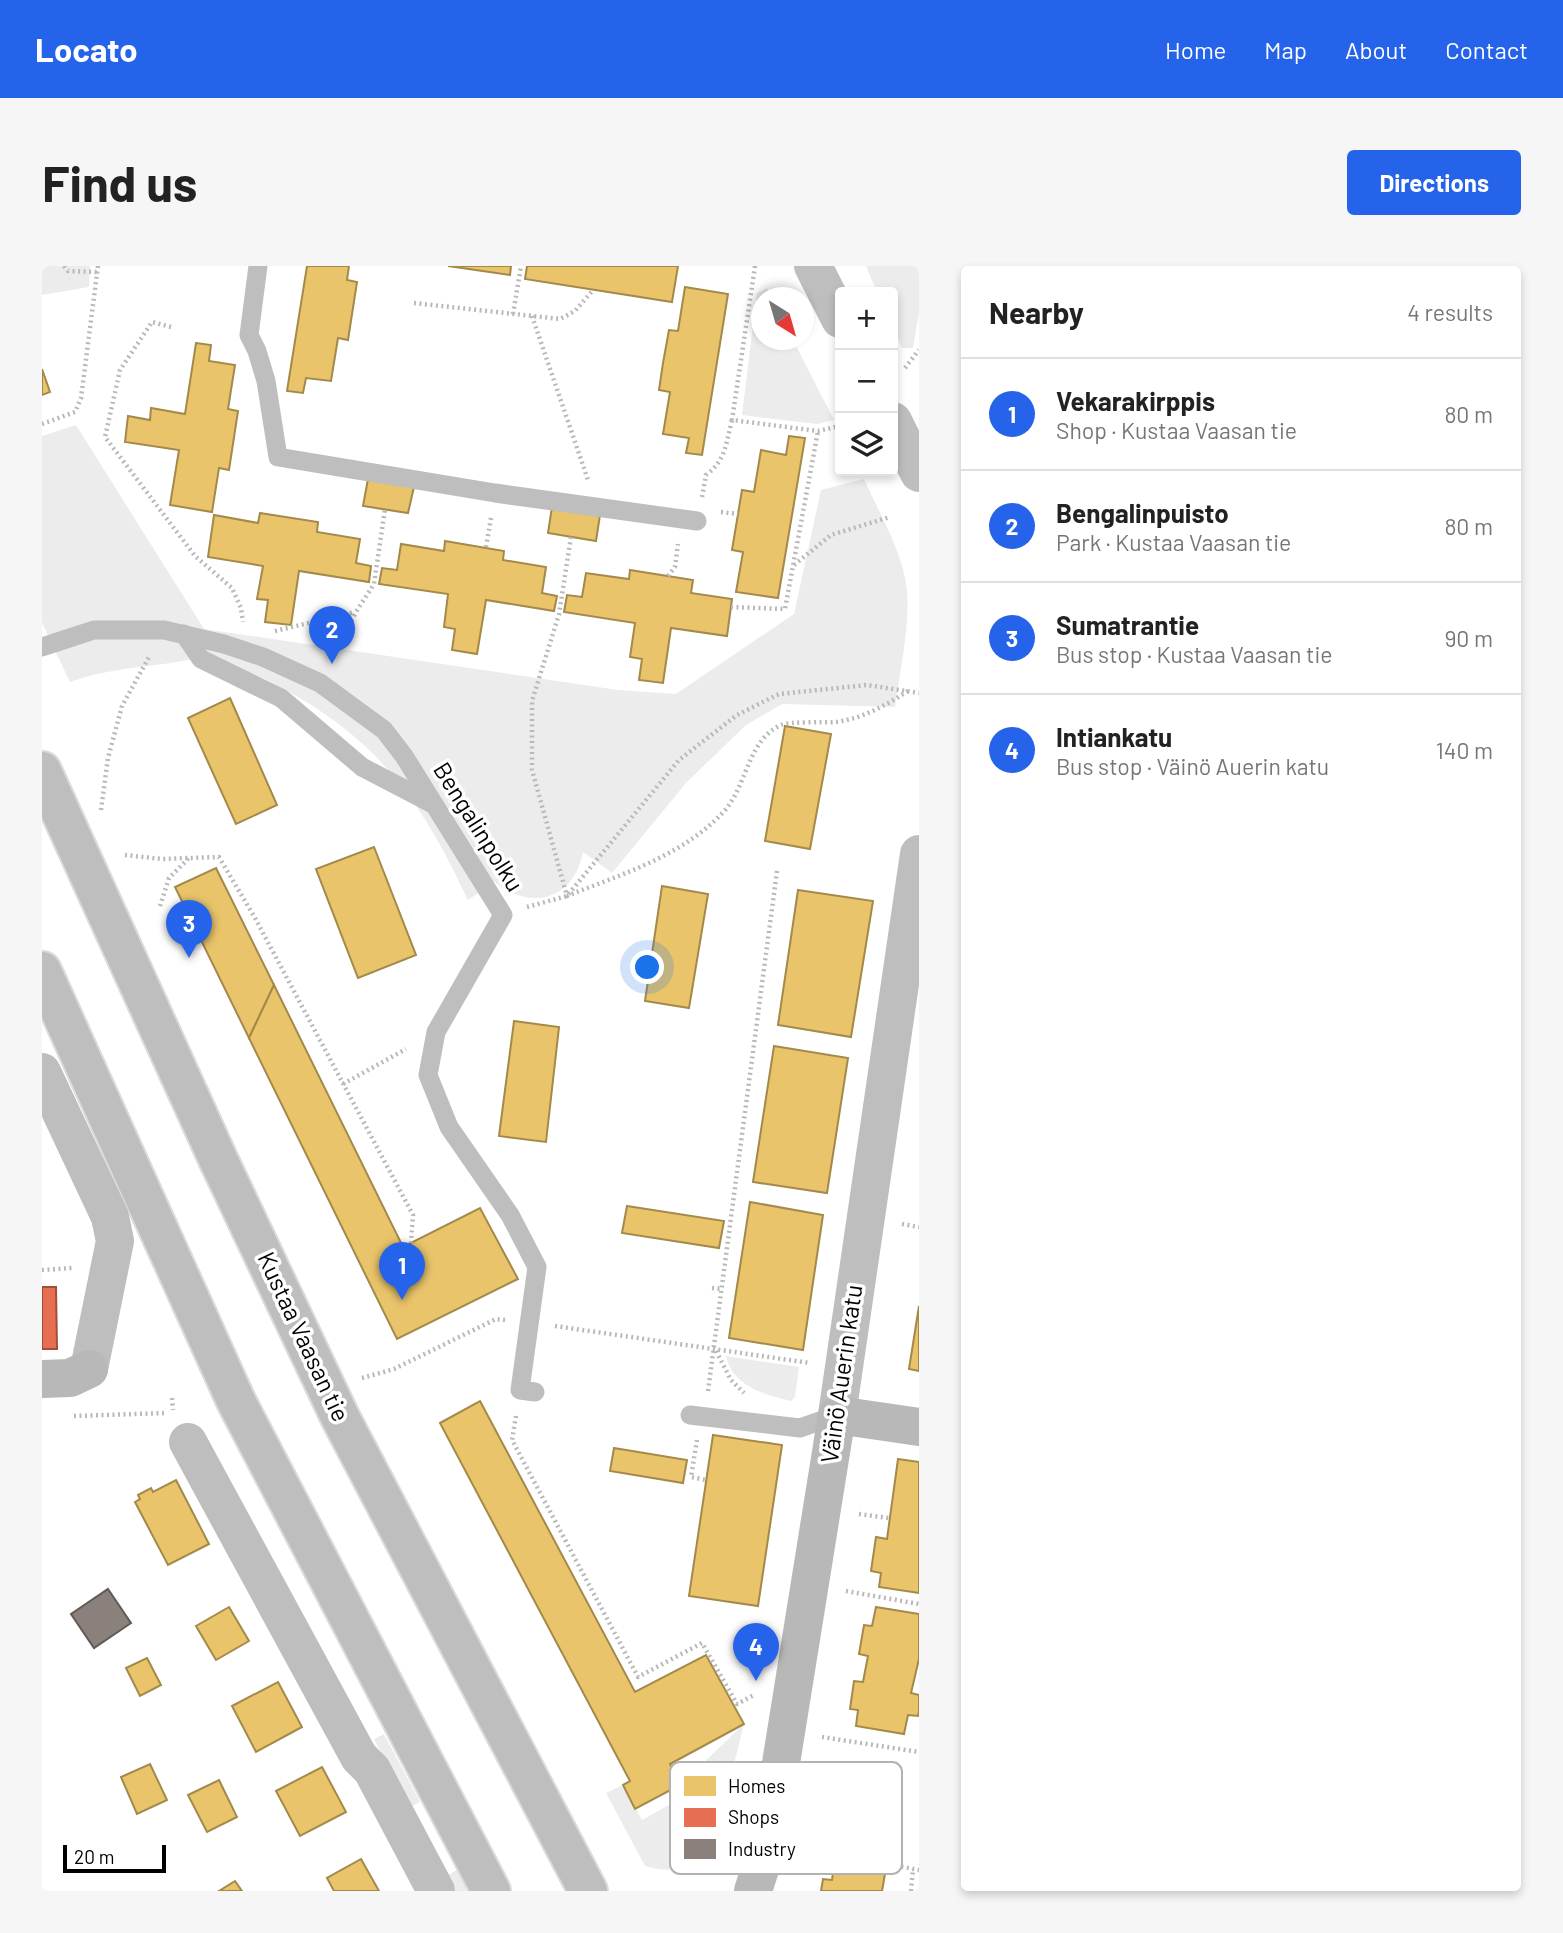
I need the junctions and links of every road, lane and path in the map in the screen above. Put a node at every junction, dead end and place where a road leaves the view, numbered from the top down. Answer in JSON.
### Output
{"nodes":[{"id":1,"x":64,"y":266,"type":"edge"},
{"id":2,"x":258,"y":266,"type":"edge"},
{"id":3,"x":521,"y":266,"type":"edge"},
{"id":4,"x":755,"y":266,"type":"edge"},
{"id":5,"x":813,"y":266,"type":"edge"},
{"id":6,"x":97,"y":269,"type":"edge"},
{"id":7,"x":593,"y":290,"type":"dead end"},
{"id":8,"x":414,"y":303,"type":"dead end"},
{"id":9,"x":835,"y":309,"type":"edge"},
{"id":10,"x":513,"y":314,"type":"junction"},
{"id":11,"x":532,"y":316,"type":"junction"},
{"id":12,"x":171,"y":327,"type":"dead end"},
{"id":13,"x":919,"y":350,"type":"edge"},
{"id":14,"x":905,"y":368,"type":"dead end"},
{"id":15,"x":732,"y":420,"type":"junction"},
{"id":16,"x":903,"y":422,"type":"edge"},
{"id":17,"x":42,"y":424,"type":"edge"},
{"id":18,"x":835,"y":427,"type":"edge"},
{"id":19,"x":818,"y":431,"type":"junction"},
{"id":20,"x":919,"y":473,"type":"edge"},
{"id":21,"x":597,"y":508,"type":"junction"},
{"id":22,"x":385,"y":509,"type":"dead end"},
{"id":23,"x":890,"y":517,"type":"dead end"},
{"id":24,"x":697,"y":521,"type":"joint"},
{"id":25,"x":572,"y":537,"type":"dead end"},
{"id":26,"x":793,"y":566,"type":"junction"},
{"id":27,"x":731,"y":607,"type":"dead end"},
{"id":28,"x":356,"y":612,"type":"junction"},
{"id":29,"x":164,"y":630,"type":"junction"},
{"id":30,"x":184,"y":634,"type":"junction"},
{"id":31,"x":224,"y":643,"type":"junction"},
{"id":32,"x":42,"y":647,"type":"edge"},
{"id":33,"x":320,"y":683,"type":"junction"},
{"id":34,"x":908,"y":691,"type":"junction"},
{"id":35,"x":919,"y":693,"type":"edge"},
{"id":36,"x":42,"y":771,"type":"edge"},
{"id":37,"x":435,"y":805,"type":"junction"},
{"id":38,"x":101,"y":811,"type":"dead end"},
{"id":39,"x":919,"y":854,"type":"edge"},
{"id":40,"x":125,"y":855,"type":"dead end"},
{"id":41,"x":190,"y":857,"type":"junction"},
{"id":42,"x":777,"y":871,"type":"dead end"},
{"id":43,"x":567,"y":896,"type":"junction"},
{"id":44,"x":160,"y":906,"type":"dead end"},
{"id":45,"x":503,"y":915,"type":"junction"},
{"id":46,"x":42,"y":971,"type":"edge"},
{"id":47,"x":436,"y":1032,"type":"junction"},
{"id":48,"x":42,"y":1072,"type":"edge"},
{"id":49,"x":343,"y":1084,"type":"junction"},
{"id":50,"x":894,"y":1223,"type":"dead end"},
{"id":51,"x":919,"y":1227,"type":"edge"},
{"id":52,"x":411,"y":1243,"type":"dead end"},
{"id":53,"x":76,"y":1268,"type":"dead end"},
{"id":54,"x":42,"y":1270,"type":"edge"},
{"id":55,"x":712,"y":1288,"type":"dead end"},
{"id":56,"x":723,"y":1289,"type":"junction"},
{"id":57,"x":529,"y":1322,"type":"junction"},
{"id":58,"x":716,"y":1350,"type":"junction"},
{"id":59,"x":812,"y":1363,"type":"dead end"},
{"id":60,"x":89,"y":1369,"type":"joint"},
{"id":61,"x":368,"y":1377,"type":"dead end"},
{"id":62,"x":42,"y":1379,"type":"edge"},
{"id":63,"x":527,"y":1391,"type":"joint"},
{"id":64,"x":172,"y":1398,"type":"dead end"},
{"id":65,"x":837,"y":1415,"type":"junction"},
{"id":66,"x":63,"y":1416,"type":"dead end"},
{"id":67,"x":695,"y":1416,"type":"junction"},
{"id":68,"x":181,"y":1427,"type":"junction"},
{"id":69,"x":919,"y":1427,"type":"edge"},
{"id":70,"x":706,"y":1480,"type":"dead end"},
{"id":71,"x":859,"y":1514,"type":"dead end"},
{"id":72,"x":889,"y":1518,"type":"dead end"},
{"id":73,"x":846,"y":1591,"type":"dead end"},
{"id":74,"x":919,"y":1604,"type":"edge"},
{"id":75,"x":754,"y":1695,"type":"dead end"},
{"id":76,"x":822,"y":1737,"type":"dead end"},
{"id":77,"x":919,"y":1752,"type":"edge"},
{"id":78,"x":781,"y":1762,"type":"edge"},
{"id":79,"x":916,"y":1870,"type":"edge"},
{"id":80,"x":758,"y":1874,"type":"edge"},
{"id":81,"x":436,"y":1891,"type":"edge"},
{"id":82,"x":491,"y":1891,"type":"edge"},
{"id":83,"x":588,"y":1891,"type":"edge"},
{"id":84,"x":753,"y":1891,"type":"edge"},
{"id":85,"x":911,"y":1891,"type":"edge"}],
"edges":[{"from":1,"to":6,"type":"path"},
{"from":2,"to":21,"type":"lane"},
{"from":3,"to":10,"type":"path"},
{"from":4,"to":15,"type":"path"},
{"from":5,"to":9,"type":"main road"},
{"from":6,"to":17,"type":"path"},
{"from":7,"to":11,"type":"path"},
{"from":8,"to":10,"type":"path"},
{"from":10,"to":11,"type":"path"},
{"from":11,"to":21,"type":"path"},
{"from":12,"to":31,"type":"path"},
{"from":13,"to":14,"type":"path"},
{"from":15,"to":19,"type":"path"},
{"from":15,"to":24,"type":"path"},
{"from":16,"to":20,"type":"main road"},
{"from":18,"to":19,"type":"path"},
{"from":19,"to":26,"type":"path"},
{"from":21,"to":24,"type":"lane"},
{"from":22,"to":28,"type":"path"},
{"from":23,"to":26,"type":"path"},
{"from":25,"to":43,"type":"path"},
{"from":26,"to":27,"type":"path"},
{"from":28,"to":31,"type":"path"},
{"from":28,"to":33,"type":"path"},
{"from":29,"to":30,"type":"lane","name":"Bengalinpolku"},
{"from":29,"to":32,"type":"lane","name":"Bengalinpolku"},
{"from":29,"to":38,"type":"path"},
{"from":30,"to":31,"type":"lane","name":"Bengalinpolku"},
{"from":30,"to":37,"type":"lane"},
{"from":31,"to":33,"type":"lane","name":"Bengalinpolku"},
{"from":33,"to":37,"type":"lane","name":"Bengalinpolku"},
{"from":34,"to":35,"type":"path"},
{"from":34,"to":43,"type":"path"},
{"from":34,"to":43,"type":"path"},
{"from":36,"to":83,"type":"main road","name":"Kustaa Vaasan tie"},
{"from":37,"to":45,"type":"lane","name":"Bengalinpolku"},
{"from":39,"to":65,"type":"main road","name":"Väinö Auerin katu"},
{"from":40,"to":41,"type":"path"},
{"from":41,"to":44,"type":"path"},
{"from":41,"to":49,"type":"path"},
{"from":42,"to":56,"type":"path"},
{"from":43,"to":45,"type":"path"},
{"from":45,"to":47,"type":"lane","name":"Bengalinpolku"},
{"from":46,"to":82,"type":"main road"},
{"from":47,"to":49,"type":"path"},
{"from":47,"to":57,"type":"lane","name":"Bengalinpolku"},
{"from":48,"to":60,"type":"main road"},
{"from":49,"to":52,"type":"path"},
{"from":50,"to":51,"type":"path"},
{"from":53,"to":54,"type":"path"},
{"from":55,"to":56,"type":"path"},
{"from":56,"to":58,"type":"path"},
{"from":57,"to":58,"type":"path"},
{"from":57,"to":61,"type":"path"},
{"from":57,"to":63,"type":"lane","name":"Bengalinpolku"},
{"from":58,"to":59,"type":"path"},
{"from":58,"to":67,"type":"path"},
{"from":60,"to":62,"type":"street"},
{"from":63,"to":75,"type":"path"},
{"from":64,"to":68,"type":"path"},
{"from":65,"to":67,"type":"lane"},
{"from":65,"to":69,"type":"street"},
{"from":65,"to":78,"type":"street","name":"Väinö Auerin katu"},
{"from":66,"to":68,"type":"path"},
{"from":67,"to":70,"type":"path"},
{"from":68,"to":81,"type":"main road"},
{"from":71,"to":72,"type":"path"},
{"from":73,"to":74,"type":"path"},
{"from":76,"to":77,"type":"path"},
{"from":79,"to":85,"type":"path"},
{"from":80,"to":84,"type":"street","name":"Väinö Auerin katu"}]}
